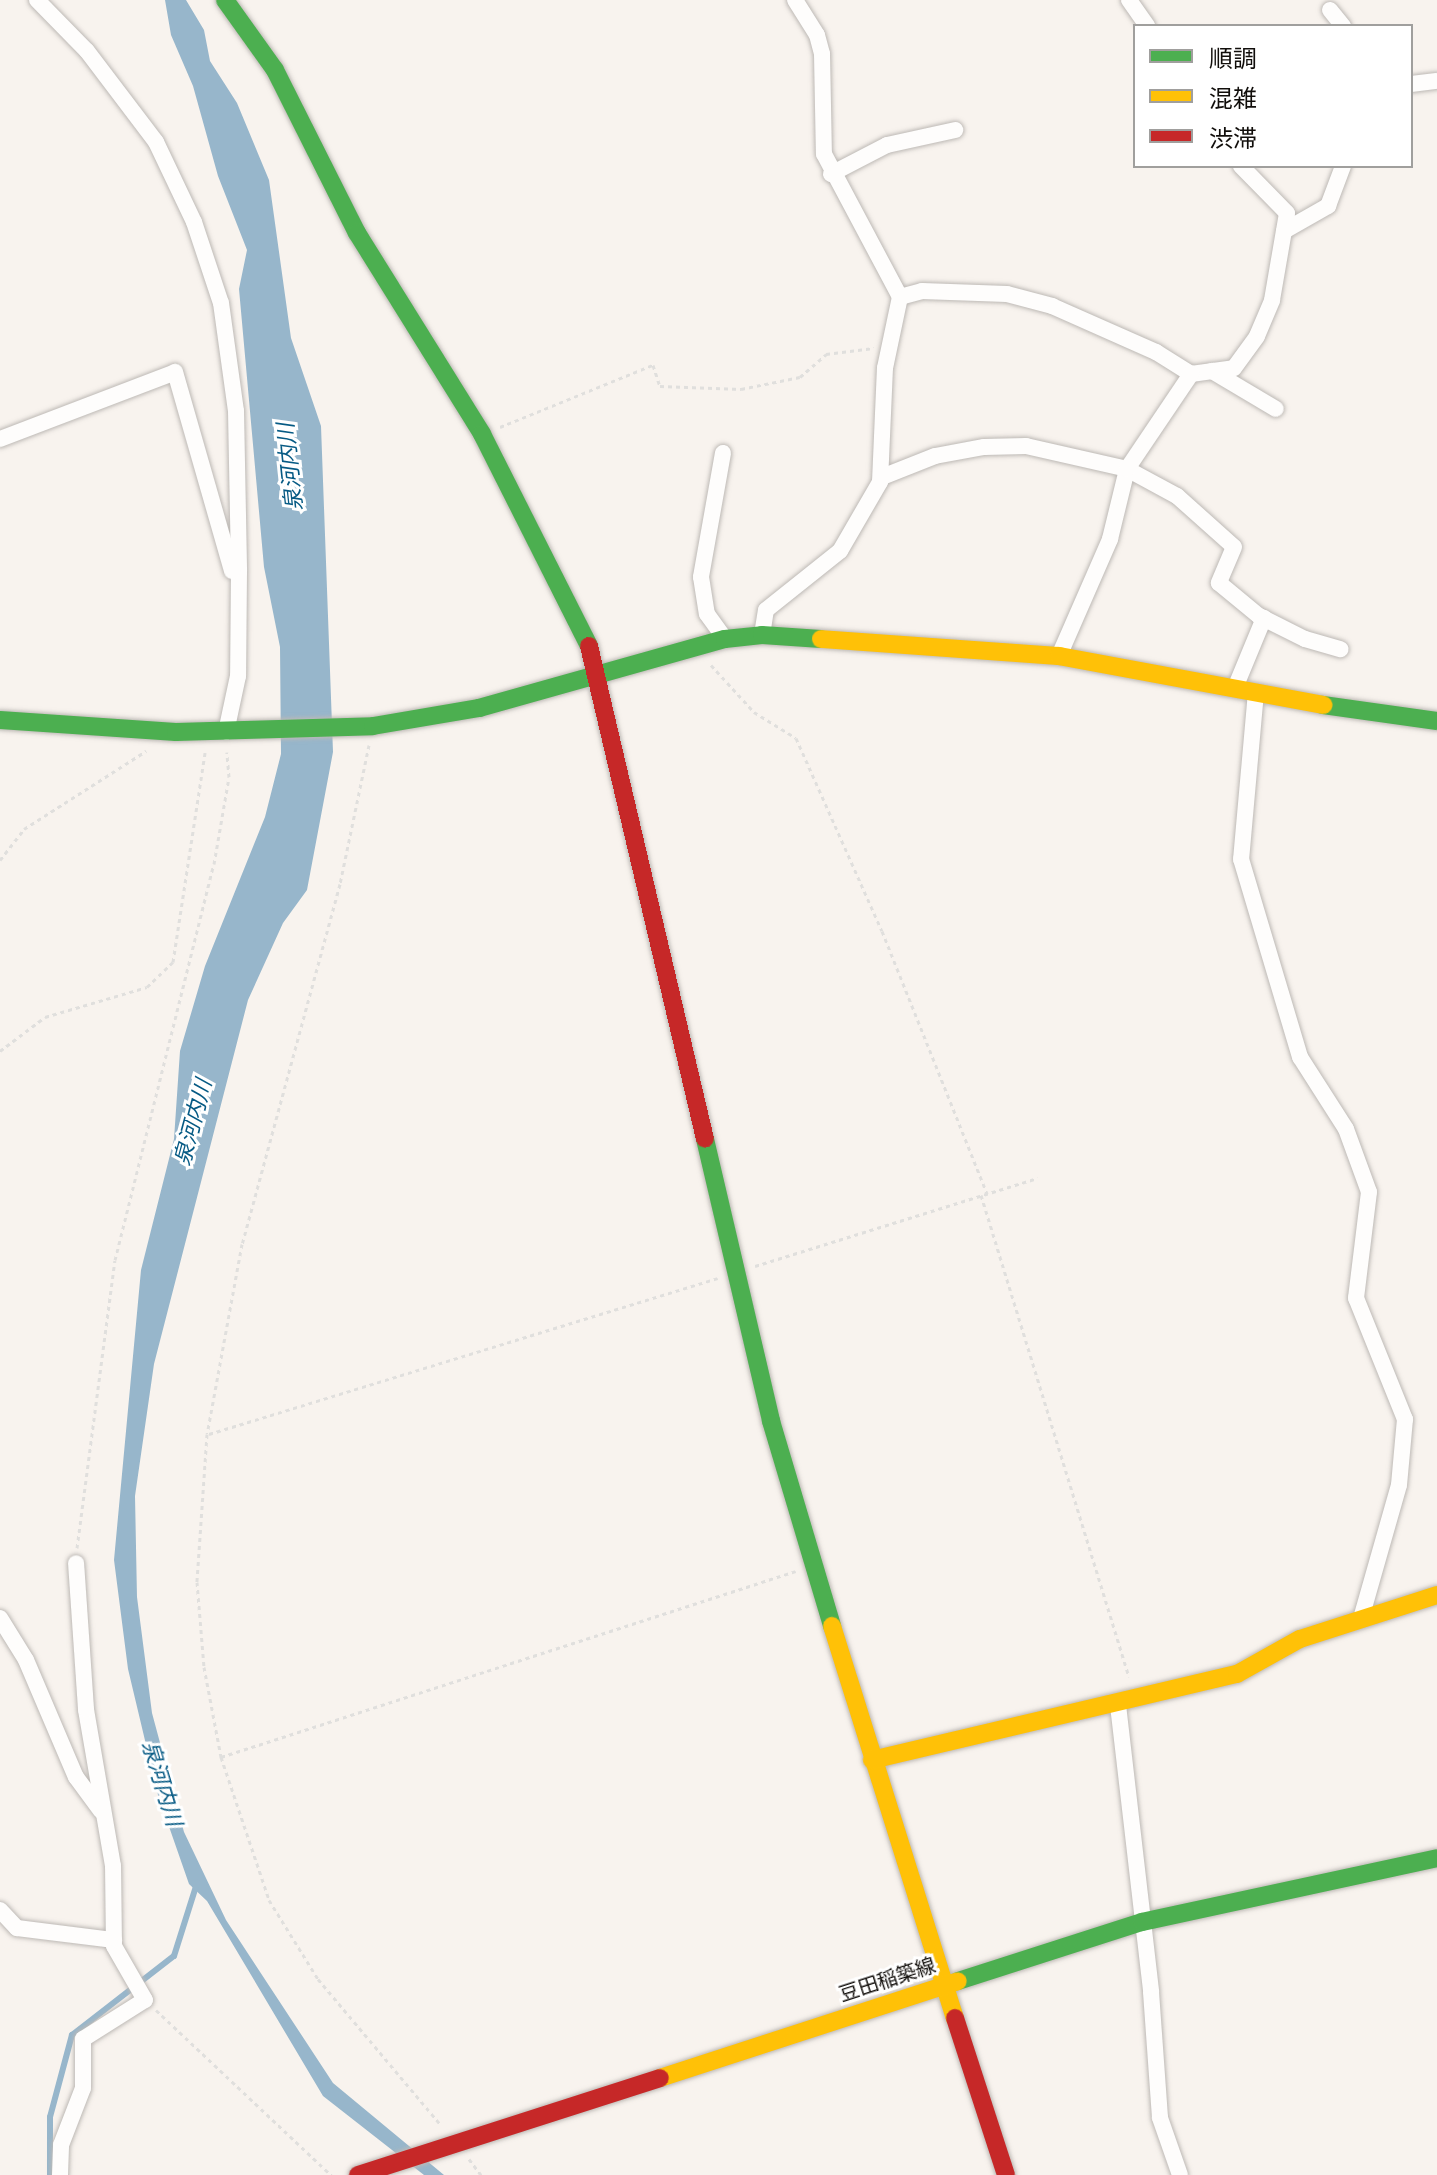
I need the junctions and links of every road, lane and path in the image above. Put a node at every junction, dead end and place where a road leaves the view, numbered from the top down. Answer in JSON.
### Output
{"nodes":[{"id":1,"x":37,"y":0,"type":"edge"},
{"id":2,"x":225,"y":0,"type":"edge"},
{"id":3,"x":795,"y":0,"type":"edge"},
{"id":4,"x":1129,"y":0,"type":"edge"},
{"id":5,"x":1330,"y":10,"type":"dead end"},
{"id":6,"x":1146,"y":24,"type":"edge"},
{"id":7,"x":1341,"y":24,"type":"edge"},
{"id":8,"x":1437,"y":81,"type":"edge"},
{"id":9,"x":1413,"y":84,"type":"edge"},
{"id":10,"x":955,"y":130,"type":"dead end"},
{"id":11,"x":1243,"y":168,"type":"edge"},
{"id":12,"x":1342,"y":168,"type":"edge"},
{"id":13,"x":831,"y":174,"type":"junction"},
{"id":14,"x":1284,"y":231,"type":"junction"},
{"id":15,"x":900,"y":297,"type":"junction"},
{"id":16,"x":888,"y":349,"type":"junction"},
{"id":17,"x":1212,"y":371,"type":"junction"},
{"id":18,"x":1191,"y":374,"type":"junction"},
{"id":19,"x":1276,"y":409,"type":"dead end"},
{"id":20,"x":482,"y":434,"type":"junction"},
{"id":21,"x":0,"y":439,"type":"edge"},
{"id":22,"x":723,"y":453,"type":"dead end"},
{"id":23,"x":1127,"y":469,"type":"junction"},
{"id":24,"x":882,"y":477,"type":"junction"},
{"id":25,"x":238,"y":592,"type":"junction"},
{"id":26,"x":1264,"y":618,"type":"junction"},
{"id":27,"x":762,"y":635,"type":"junction"},
{"id":28,"x":725,"y":639,"type":"junction"},
{"id":29,"x":699,"y":646,"type":"junction"},
{"id":30,"x":1341,"y":649,"type":"dead end"},
{"id":31,"x":1059,"y":656,"type":"junction"},
{"id":32,"x":601,"y":677,"type":"junction"},
{"id":33,"x":1235,"y":688,"type":"junction"},
{"id":34,"x":1256,"y":692,"type":"junction"},
{"id":35,"x":0,"y":720,"type":"edge"},
{"id":36,"x":1437,"y":721,"type":"edge"},
{"id":37,"x":368,"y":726,"type":"junction"},
{"id":38,"x":176,"y":732,"type":"junction"},
{"id":39,"x":217,"y":732,"type":"junction"},
{"id":40,"x":0,"y":860,"type":"edge"},
{"id":41,"x":0,"y":1051,"type":"edge"},
{"id":42,"x":1038,"y":1178,"type":"dead end"},
{"id":43,"x":987,"y":1194,"type":"junction"},
{"id":44,"x":981,"y":1195,"type":"junction"},
{"id":45,"x":735,"y":1272,"type":"junction"},
{"id":46,"x":207,"y":1434,"type":"junction"},
{"id":47,"x":76,"y":1563,"type":"joint"},
{"id":48,"x":814,"y":1565,"type":"junction"},
{"id":49,"x":1437,"y":1595,"type":"edge"},
{"id":50,"x":1362,"y":1615,"type":"junction"},
{"id":51,"x":0,"y":1618,"type":"edge"},
{"id":52,"x":1126,"y":1703,"type":"junction"},
{"id":53,"x":221,"y":1757,"type":"junction"},
{"id":54,"x":872,"y":1760,"type":"junction"},
{"id":55,"x":105,"y":1817,"type":"junction"},
{"id":56,"x":1437,"y":1858,"type":"edge"},
{"id":57,"x":0,"y":1910,"type":"edge"},
{"id":58,"x":1142,"y":1922,"type":"junction"},
{"id":59,"x":114,"y":1940,"type":"junction"},
{"id":60,"x":944,"y":1984,"type":"junction"},
{"id":61,"x":144,"y":1997,"type":"junction"},
{"id":62,"x":453,"y":2142,"type":"junction"},
{"id":63,"x":60,"y":2175,"type":"edge"},
{"id":64,"x":331,"y":2175,"type":"edge"},
{"id":65,"x":358,"y":2175,"type":"edge"},
{"id":66,"x":1006,"y":2175,"type":"edge"},
{"id":67,"x":1180,"y":2175,"type":"edge"}],
"edges":[{"from":1,"to":25,"type":"street"},
{"from":2,"to":20,"type":"street"},
{"from":3,"to":13,"type":"street"},
{"from":4,"to":6,"type":"street"},
{"from":5,"to":7,"type":"street"},
{"from":8,"to":9,"type":"street"},
{"from":10,"to":13,"type":"street"},
{"from":11,"to":14,"type":"street"},
{"from":12,"to":14,"type":"street"},
{"from":13,"to":15,"type":"street"},
{"from":14,"to":17,"type":"street"},
{"from":15,"to":16,"type":"street"},
{"from":15,"to":18,"type":"street"},
{"from":16,"to":20,"type":"path"},
{"from":16,"to":24,"type":"street"},
{"from":17,"to":18,"type":"street"},
{"from":17,"to":19,"type":"street"},
{"from":18,"to":23,"type":"street"},
{"from":20,"to":32,"type":"street"},
{"from":21,"to":25,"type":"street"},
{"from":22,"to":28,"type":"street"},
{"from":23,"to":24,"type":"street"},
{"from":23,"to":26,"type":"street"},
{"from":23,"to":31,"type":"street"},
{"from":24,"to":27,"type":"street"},
{"from":25,"to":39,"type":"street"},
{"from":26,"to":30,"type":"street"},
{"from":26,"to":33,"type":"street"},
{"from":27,"to":28,"type":"street"},
{"from":27,"to":31,"type":"street"},
{"from":28,"to":29,"type":"street"},
{"from":29,"to":32,"type":"street"},
{"from":29,"to":43,"type":"path"},
{"from":31,"to":33,"type":"street"},
{"from":32,"to":37,"type":"street"},
{"from":32,"to":45,"type":"street"},
{"from":33,"to":34,"type":"street"},
{"from":34,"to":36,"type":"street"},
{"from":34,"to":50,"type":"street"},
{"from":35,"to":38,"type":"street"},
{"from":37,"to":39,"type":"street"},
{"from":37,"to":46,"type":"path"},
{"from":38,"to":39,"type":"street"},
{"from":38,"to":40,"type":"path"},
{"from":39,"to":41,"type":"path"},
{"from":39,"to":47,"type":"path"},
{"from":42,"to":43,"type":"path"},
{"from":43,"to":44,"type":"path"},
{"from":44,"to":45,"type":"path"},
{"from":44,"to":52,"type":"path"},
{"from":45,"to":46,"type":"path"},
{"from":45,"to":48,"type":"street"},
{"from":46,"to":53,"type":"path"},
{"from":47,"to":55,"type":"street"},
{"from":48,"to":53,"type":"path"},
{"from":48,"to":54,"type":"street"},
{"from":49,"to":50,"type":"street"},
{"from":50,"to":52,"type":"street"},
{"from":51,"to":55,"type":"street"},
{"from":52,"to":54,"type":"street"},
{"from":52,"to":58,"type":"street"},
{"from":53,"to":62,"type":"path"},
{"from":54,"to":60,"type":"street"},
{"from":55,"to":59,"type":"street"},
{"from":56,"to":58,"type":"street","name":"豆田稲築線"},
{"from":57,"to":59,"type":"street"},
{"from":58,"to":60,"type":"street","name":"豆田稲築線"},
{"from":58,"to":67,"type":"street"},
{"from":59,"to":61,"type":"street"},
{"from":60,"to":62,"type":"street","name":"豆田稲築線"},
{"from":60,"to":66,"type":"street"},
{"from":61,"to":63,"type":"street"},
{"from":61,"to":64,"type":"path"},
{"from":62,"to":65,"type":"street","name":"豆田稲築線"}]}
